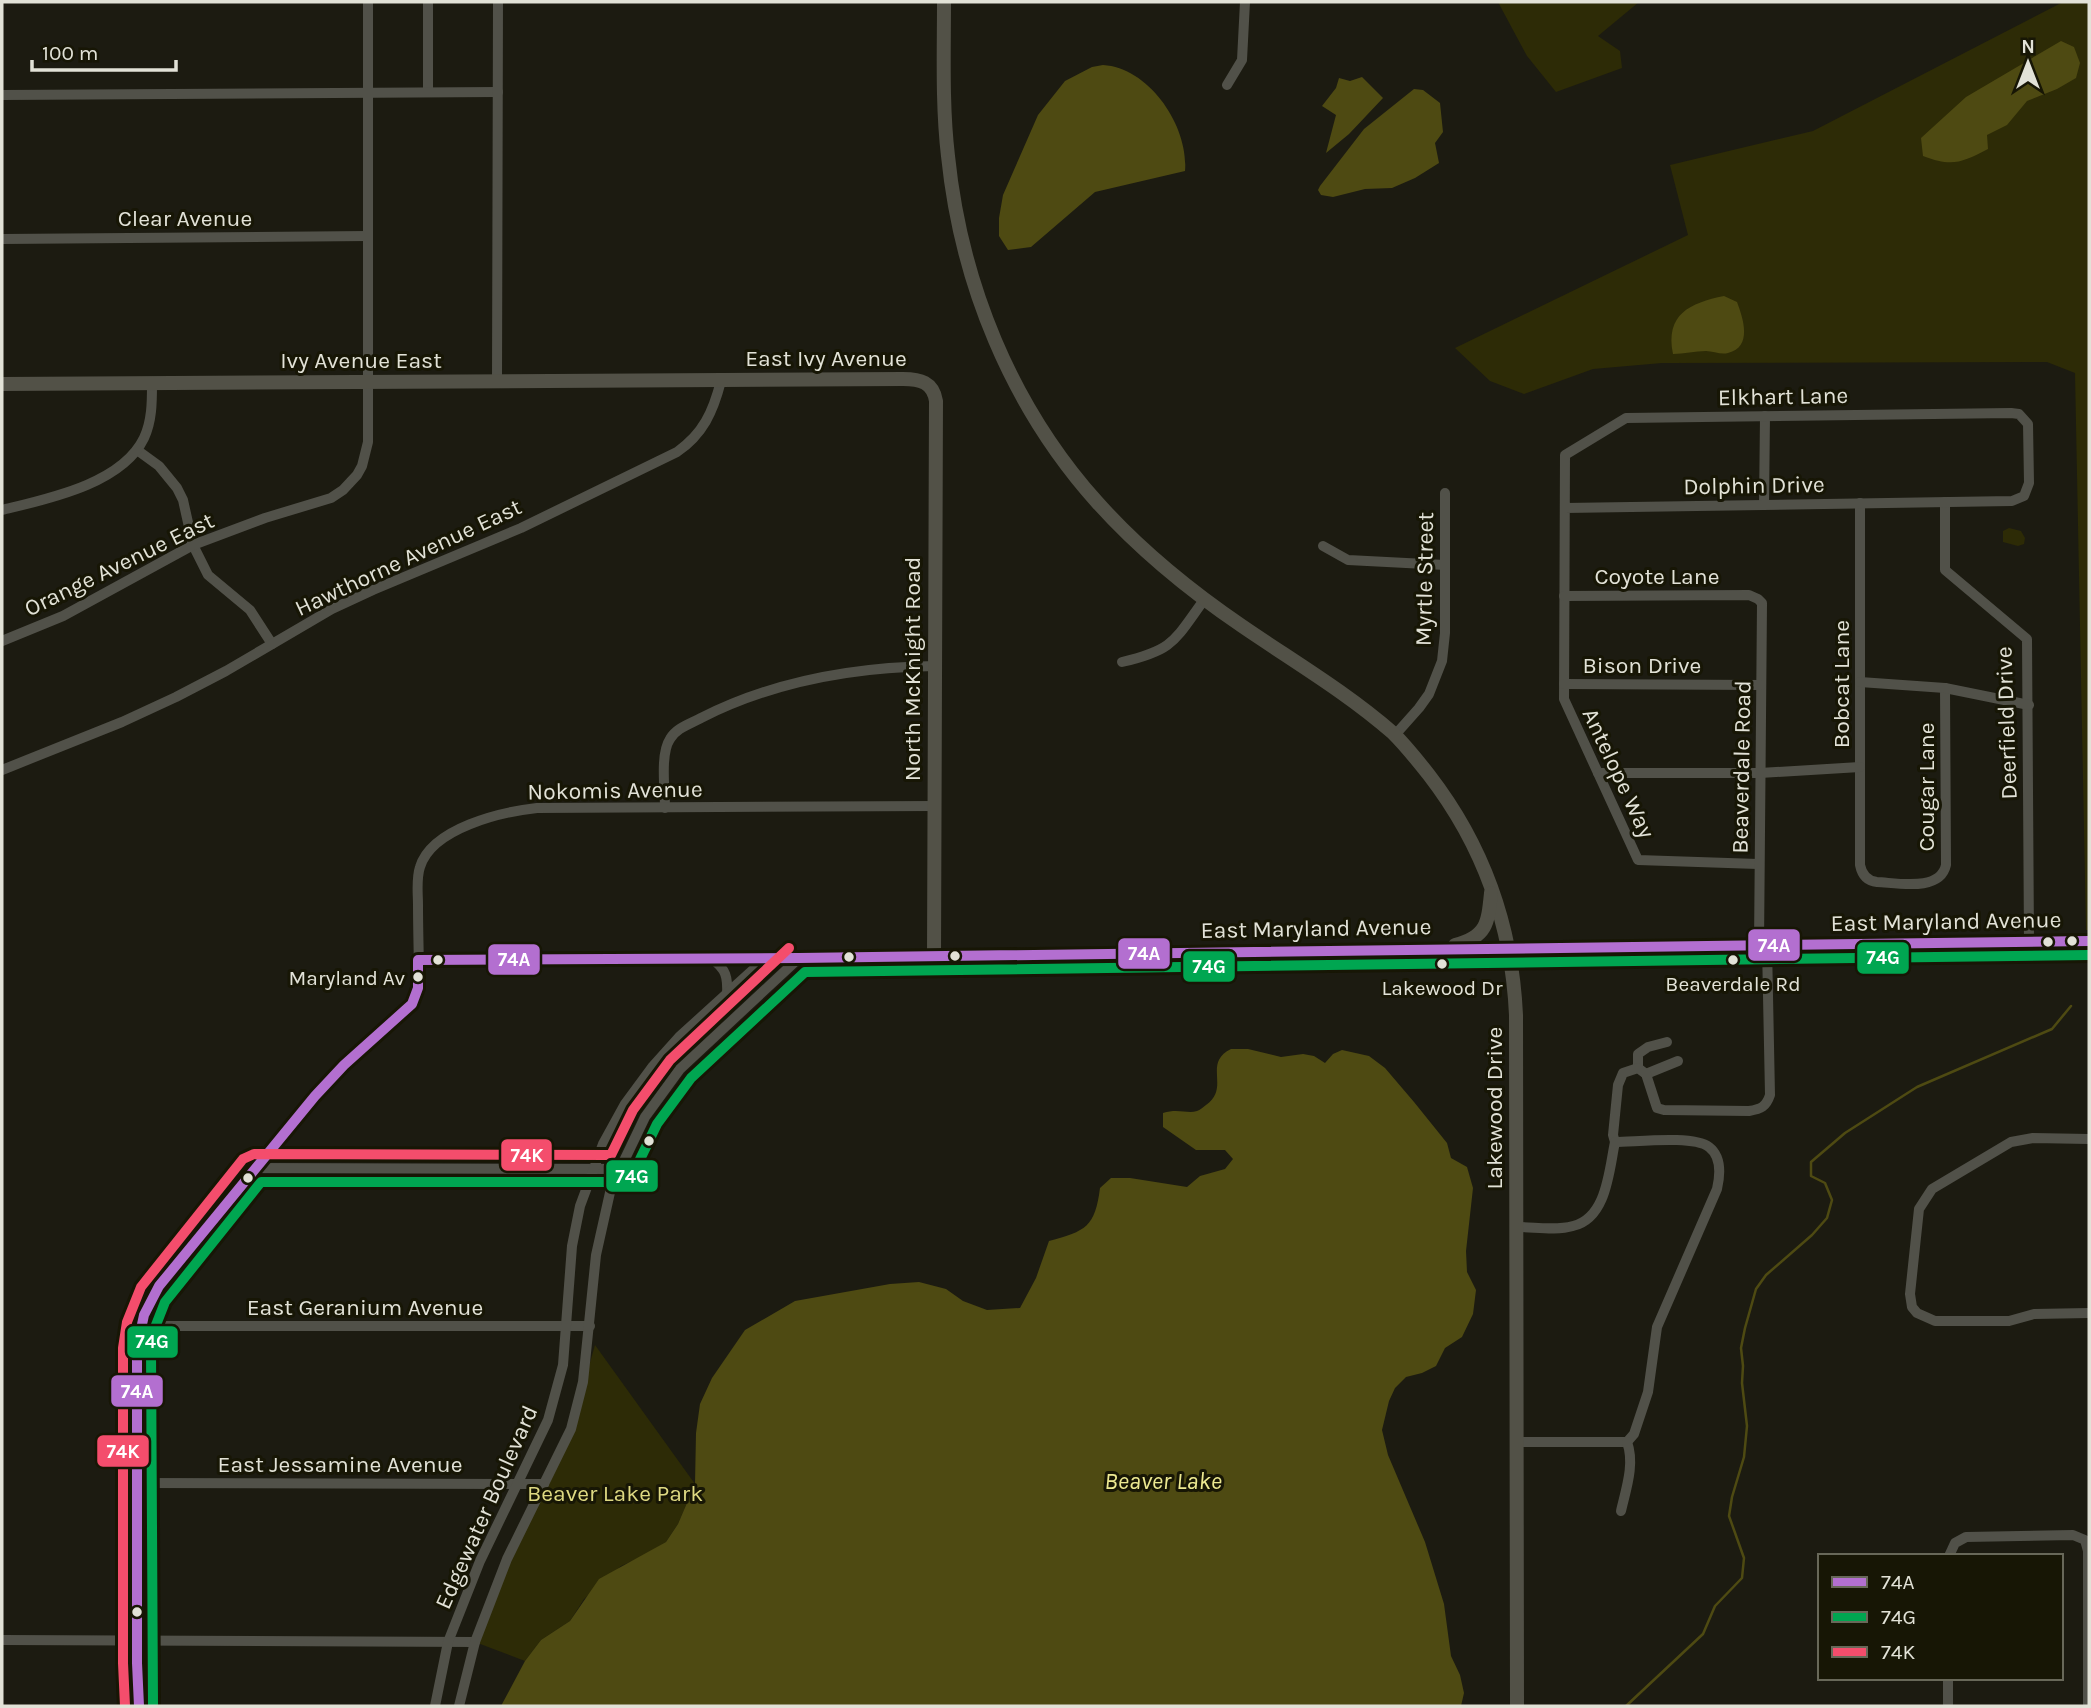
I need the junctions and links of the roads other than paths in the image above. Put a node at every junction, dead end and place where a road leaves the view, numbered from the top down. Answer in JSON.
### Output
{"nodes":[{"id":1,"x":368,"y":2,"type":"edge"},
{"id":2,"x":428,"y":2,"type":"edge"},
{"id":3,"x":498,"y":2,"type":"edge"},
{"id":4,"x":944,"y":2,"type":"edge"},
{"id":5,"x":1245,"y":2,"type":"edge"},
{"id":6,"x":1227,"y":85,"type":"dead end"},
{"id":7,"x":428,"y":92,"type":"junction"},
{"id":8,"x":498,"y":92,"type":"junction"},
{"id":9,"x":368,"y":93,"type":"junction"},
{"id":10,"x":2,"y":95,"type":"edge"},
{"id":11,"x":368,"y":236,"type":"junction"},
{"id":12,"x":2,"y":239,"type":"edge"},
{"id":13,"x":721,"y":381,"type":"junction"},
{"id":14,"x":497,"y":382,"type":"junction"},
{"id":15,"x":368,"y":383,"type":"junction"},
{"id":16,"x":2,"y":384,"type":"edge"},
{"id":17,"x":152,"y":384,"type":"junction"},
{"id":18,"x":929,"y":385,"type":"joint"},
{"id":19,"x":1765,"y":416,"type":"junction"},
{"id":20,"x":137,"y":450,"type":"junction"},
{"id":21,"x":1565,"y":455,"type":"joint"},
{"id":22,"x":1445,"y":493,"type":"dead end"},
{"id":23,"x":1945,"y":502,"type":"junction"},
{"id":24,"x":1860,"y":503,"type":"junction"},
{"id":25,"x":1764,"y":505,"type":"junction"},
{"id":26,"x":1564,"y":508,"type":"junction"},
{"id":27,"x":2,"y":510,"type":"edge"},
{"id":28,"x":193,"y":545,"type":"junction"},
{"id":29,"x":1323,"y":546,"type":"dead end"},
{"id":30,"x":1445,"y":565,"type":"junction"},
{"id":31,"x":1749,"y":595,"type":"joint"},
{"id":32,"x":1564,"y":596,"type":"junction"},
{"id":33,"x":1204,"y":600,"type":"junction"},
{"id":34,"x":2,"y":641,"type":"edge"},
{"id":35,"x":272,"y":644,"type":"junction"},
{"id":36,"x":1122,"y":662,"type":"dead end"},
{"id":37,"x":935,"y":666,"type":"junction"},
{"id":38,"x":1860,"y":682,"type":"junction"},
{"id":39,"x":1564,"y":684,"type":"junction"},
{"id":40,"x":1761,"y":685,"type":"junction"},
{"id":41,"x":1945,"y":688,"type":"junction"},
{"id":42,"x":2029,"y":705,"type":"junction"},
{"id":43,"x":1395,"y":735,"type":"junction"},
{"id":44,"x":1860,"y":767,"type":"junction"},
{"id":45,"x":2,"y":770,"type":"edge"},
{"id":46,"x":1760,"y":773,"type":"junction"},
{"id":47,"x":1598,"y":774,"type":"junction"},
{"id":48,"x":935,"y":806,"type":"junction"},
{"id":49,"x":666,"y":808,"type":"junction"},
{"id":50,"x":1758,"y":864,"type":"junction"},
{"id":51,"x":1860,"y":865,"type":"joint"},
{"id":52,"x":1492,"y":888,"type":"junction"},
{"id":53,"x":2089,"y":941,"type":"edge"},
{"id":54,"x":2029,"y":942,"type":"junction"},
{"id":55,"x":1763,"y":946,"type":"junction"},
{"id":56,"x":1509,"y":948,"type":"junction"},
{"id":57,"x":1434,"y":949,"type":"junction"},
{"id":58,"x":934,"y":956,"type":"junction"},
{"id":59,"x":712,"y":958,"type":"junction"},
{"id":60,"x":766,"y":958,"type":"junction"},
{"id":61,"x":799,"y":958,"type":"junction"},
{"id":62,"x":418,"y":960,"type":"junction"},
{"id":63,"x":727,"y":995,"type":"junction"},
{"id":64,"x":1667,"y":1042,"type":"dead end"},
{"id":65,"x":1678,"y":1062,"type":"dead end"},
{"id":66,"x":1642,"y":1071,"type":"junction"},
{"id":67,"x":2089,"y":1139,"type":"edge"},
{"id":68,"x":1615,"y":1142,"type":"junction"},
{"id":69,"x":254,"y":1168,"type":"junction"},
{"id":70,"x":593,"y":1169,"type":"junction"},
{"id":71,"x":620,"y":1169,"type":"junction"},
{"id":72,"x":1517,"y":1227,"type":"junction"},
{"id":73,"x":2089,"y":1313,"type":"edge"},
{"id":74,"x":140,"y":1326,"type":"junction"},
{"id":75,"x":566,"y":1326,"type":"junction"},
{"id":76,"x":590,"y":1326,"type":"junction"},
{"id":77,"x":1517,"y":1442,"type":"junction"},
{"id":78,"x":1627,"y":1442,"type":"junction"},
{"id":79,"x":137,"y":1483,"type":"junction"},
{"id":80,"x":519,"y":1483,"type":"junction"},
{"id":81,"x":544,"y":1484,"type":"junction"},
{"id":82,"x":1621,"y":1511,"type":"dead end"},
{"id":83,"x":1950,"y":1554,"type":"edge"},
{"id":84,"x":137,"y":1639,"type":"junction"},
{"id":85,"x":2,"y":1640,"type":"edge"},
{"id":86,"x":449,"y":1642,"type":"junction"},
{"id":87,"x":475,"y":1642,"type":"junction"},
{"id":88,"x":1948,"y":1680,"type":"edge"},
{"id":89,"x":139,"y":1706,"type":"edge"},
{"id":90,"x":435,"y":1706,"type":"edge"},
{"id":91,"x":459,"y":1706,"type":"edge"},
{"id":92,"x":1517,"y":1706,"type":"edge"},
{"id":93,"x":1948,"y":1706,"type":"edge"},
{"id":94,"x":2088,"y":1706,"type":"edge"}],
"edges":[{"from":1,"to":9,"type":"street","name":"Orange Avenue East"},
{"from":2,"to":7,"type":"street"},
{"from":3,"to":8,"type":"street"},
{"from":4,"to":33,"type":"street","name":"Lakewood Drive"},
{"from":5,"to":6,"type":"street"},
{"from":7,"to":8,"type":"street"},
{"from":7,"to":9,"type":"street"},
{"from":8,"to":14,"type":"street"},
{"from":9,"to":10,"type":"street"},
{"from":9,"to":11,"type":"street","name":"Orange Avenue East"},
{"from":11,"to":12,"type":"street","name":"Clear Avenue"},
{"from":11,"to":15,"type":"street","name":"Orange Avenue East"},
{"from":13,"to":14,"type":"street","name":"Ivy Avenue East"},
{"from":13,"to":18,"type":"street","name":"East Ivy Avenue"},
{"from":13,"to":35,"type":"street","name":"Hawthorne Avenue East"},
{"from":14,"to":15,"type":"street","name":"Ivy Avenue East"},
{"from":15,"to":17,"type":"street","name":"Ivy Avenue East"},
{"from":15,"to":28,"type":"street","name":"Orange Avenue East"},
{"from":16,"to":17,"type":"street","name":"Ivy Avenue East"},
{"from":17,"to":20,"type":"street"},
{"from":18,"to":37,"type":"street","name":"North McKnight Road"},
{"from":19,"to":21,"type":"street","name":"Elkhart Lane"},
{"from":19,"to":23,"type":"street","name":"Elkhart Lane"},
{"from":19,"to":25,"type":"street"},
{"from":20,"to":27,"type":"street"},
{"from":20,"to":28,"type":"street"},
{"from":21,"to":26,"type":"street","name":"Antelope Way"},
{"from":22,"to":30,"type":"street","name":"Myrtle Street"},
{"from":23,"to":24,"type":"street","name":"Dolphin Drive"},
{"from":23,"to":42,"type":"street","name":"Deerfield Drive"},
{"from":24,"to":25,"type":"street","name":"Dolphin Drive"},
{"from":24,"to":38,"type":"street","name":"Bobcat Lane"},
{"from":25,"to":26,"type":"street","name":"Dolphin Drive"},
{"from":26,"to":32,"type":"street","name":"Antelope Way"},
{"from":28,"to":34,"type":"street","name":"Orange Avenue East"},
{"from":28,"to":35,"type":"street"},
{"from":29,"to":30,"type":"street"},
{"from":30,"to":43,"type":"street","name":"Myrtle Street"},
{"from":31,"to":32,"type":"street","name":"Coyote Lane"},
{"from":31,"to":40,"type":"street","name":"Beaverdale Road"},
{"from":32,"to":39,"type":"street","name":"Antelope Way"},
{"from":33,"to":36,"type":"street"},
{"from":33,"to":43,"type":"street","name":"Lakewood Drive"},
{"from":35,"to":45,"type":"street","name":"Hawthorne Avenue East"},
{"from":37,"to":48,"type":"street","name":"North McKnight Road"},
{"from":37,"to":49,"type":"street"},
{"from":38,"to":41,"type":"street"},
{"from":38,"to":44,"type":"street","name":"Bobcat Lane"},
{"from":39,"to":40,"type":"street","name":"Bison Drive"},
{"from":39,"to":47,"type":"street","name":"Antelope Way"},
{"from":40,"to":46,"type":"street","name":"Beaverdale Road"},
{"from":41,"to":42,"type":"street"},
{"from":41,"to":51,"type":"street","name":"Cougar Lane"},
{"from":42,"to":54,"type":"street","name":"Deerfield Drive"},
{"from":43,"to":52,"type":"street","name":"Lakewood Drive"},
{"from":44,"to":46,"type":"street"},
{"from":44,"to":51,"type":"street","name":"Bobcat Lane"},
{"from":46,"to":47,"type":"street"},
{"from":46,"to":50,"type":"street","name":"Beaverdale Road"},
{"from":47,"to":50,"type":"street","name":"Antelope Way"},
{"from":48,"to":49,"type":"street","name":"Nokomis Avenue"},
{"from":48,"to":58,"type":"street","name":"North McKnight Road"},
{"from":49,"to":62,"type":"street","name":"Nokomis Avenue"},
{"from":50,"to":55,"type":"street","name":"Beaverdale Road"},
{"from":52,"to":56,"type":"street","name":"Lakewood Drive"},
{"from":52,"to":57,"type":"street"},
{"from":53,"to":54,"type":"street","name":"East Maryland Avenue"},
{"from":54,"to":55,"type":"street","name":"East Maryland Avenue"},
{"from":55,"to":56,"type":"street","name":"East Maryland Avenue"},
{"from":55,"to":66,"type":"street","name":"Beaverdale Road"},
{"from":56,"to":57,"type":"street","name":"East Maryland Avenue"},
{"from":56,"to":72,"type":"street","name":"Lakewood Drive"},
{"from":57,"to":58,"type":"street","name":"East Maryland Avenue"},
{"from":58,"to":61,"type":"street","name":"East Maryland Avenue"},
{"from":59,"to":60,"type":"street","name":"East Maryland Avenue"},
{"from":59,"to":62,"type":"street","name":"East Maryland Avenue"},
{"from":59,"to":63,"type":"street"},
{"from":60,"to":61,"type":"street","name":"East Maryland Avenue"},
{"from":60,"to":63,"type":"street","name":"Edgewater Boulevard"},
{"from":61,"to":71,"type":"street","name":"Edgewater Boulevard"},
{"from":62,"to":69,"type":"street","name":"Nokomis Avenue"},
{"from":63,"to":70,"type":"street","name":"Edgewater Boulevard"},
{"from":64,"to":66,"type":"street"},
{"from":65,"to":66,"type":"street"},
{"from":66,"to":68,"type":"street"},
{"from":67,"to":73,"type":"street"},
{"from":68,"to":72,"type":"street"},
{"from":68,"to":78,"type":"street"},
{"from":69,"to":70,"type":"street"},
{"from":69,"to":74,"type":"street","name":"Nokomis Avenue"},
{"from":70,"to":71,"type":"street"},
{"from":70,"to":75,"type":"street","name":"Edgewater Boulevard"},
{"from":71,"to":76,"type":"street","name":"Edgewater Boulevard"},
{"from":72,"to":77,"type":"street","name":"Lakewood Drive"},
{"from":74,"to":75,"type":"street","name":"East Geranium Avenue"},
{"from":74,"to":79,"type":"street","name":"Nokomis Avenue"},
{"from":75,"to":76,"type":"street","name":"East Geranium Avenue"},
{"from":75,"to":80,"type":"street","name":"Edgewater Boulevard"},
{"from":76,"to":81,"type":"street","name":"Edgewater Boulevard"},
{"from":77,"to":78,"type":"street"},
{"from":77,"to":92,"type":"street","name":"Lakewood Drive"},
{"from":78,"to":82,"type":"street"},
{"from":79,"to":80,"type":"street","name":"East Jessamine Avenue"},
{"from":79,"to":84,"type":"street","name":"Nokomis Avenue"},
{"from":80,"to":81,"type":"street","name":"East Jessamine Avenue"},
{"from":80,"to":86,"type":"street","name":"Edgewater Boulevard"},
{"from":81,"to":87,"type":"street","name":"Edgewater Boulevard"},
{"from":83,"to":94,"type":"street"},
{"from":84,"to":85,"type":"street"},
{"from":84,"to":86,"type":"street"},
{"from":84,"to":89,"type":"street","name":"Nokomis Avenue"},
{"from":86,"to":87,"type":"street"},
{"from":86,"to":90,"type":"street","name":"Edgewater Boulevard"},
{"from":87,"to":91,"type":"street","name":"Edgewater Boulevard"},
{"from":88,"to":93,"type":"street"}]}
